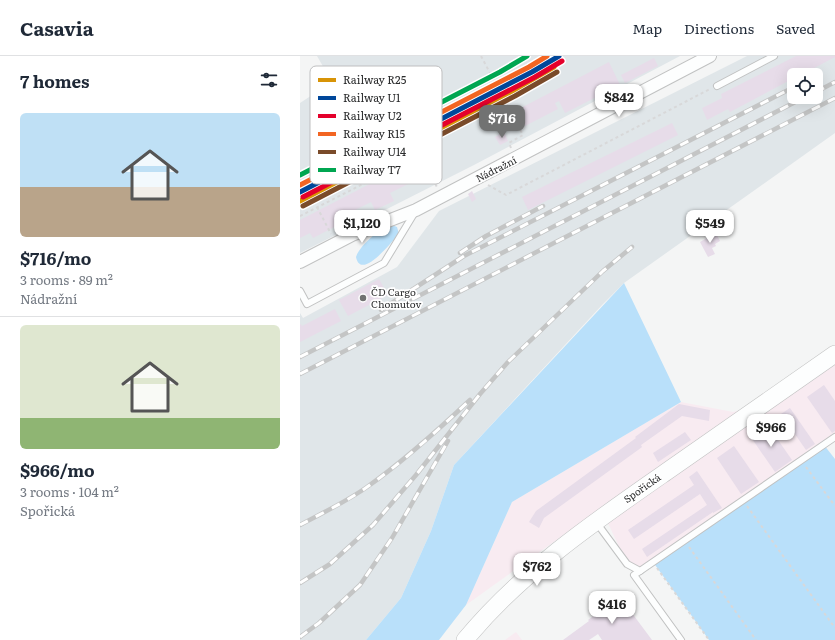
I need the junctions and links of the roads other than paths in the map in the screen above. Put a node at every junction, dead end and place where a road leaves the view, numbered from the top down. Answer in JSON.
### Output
{"nodes":[{"id":1,"x":710,"y":56,"type":"edge"},
{"id":2,"x":774,"y":56,"type":"edge"},
{"id":3,"x":717,"y":86,"type":"road end"},
{"id":4,"x":416,"y":210,"type":"junction"},
{"id":5,"x":300,"y":262,"type":"edge"},
{"id":6,"x":300,"y":291,"type":"edge"},
{"id":7,"x":835,"y":354,"type":"edge"},
{"id":8,"x":835,"y":437,"type":"edge"},
{"id":9,"x":595,"y":521,"type":"junction"},
{"id":10,"x":640,"y":571,"type":"junction"},
{"id":11,"x":465,"y":640,"type":"edge"},
{"id":12,"x":681,"y":640,"type":"edge"}],
"edges":[{"from":1,"to":4,"type":"street","name":"Nádražní"},
{"from":2,"to":3,"type":"lane"},
{"from":4,"to":5,"type":"street","name":"Nádražní"},
{"from":4,"to":6,"type":"lane"},
{"from":7,"to":9,"type":"street","name":"Spořická"},
{"from":8,"to":10,"type":"lane"},
{"from":9,"to":10,"type":"lane"},
{"from":9,"to":11,"type":"street","name":"Spořická"},
{"from":10,"to":12,"type":"lane"}]}
